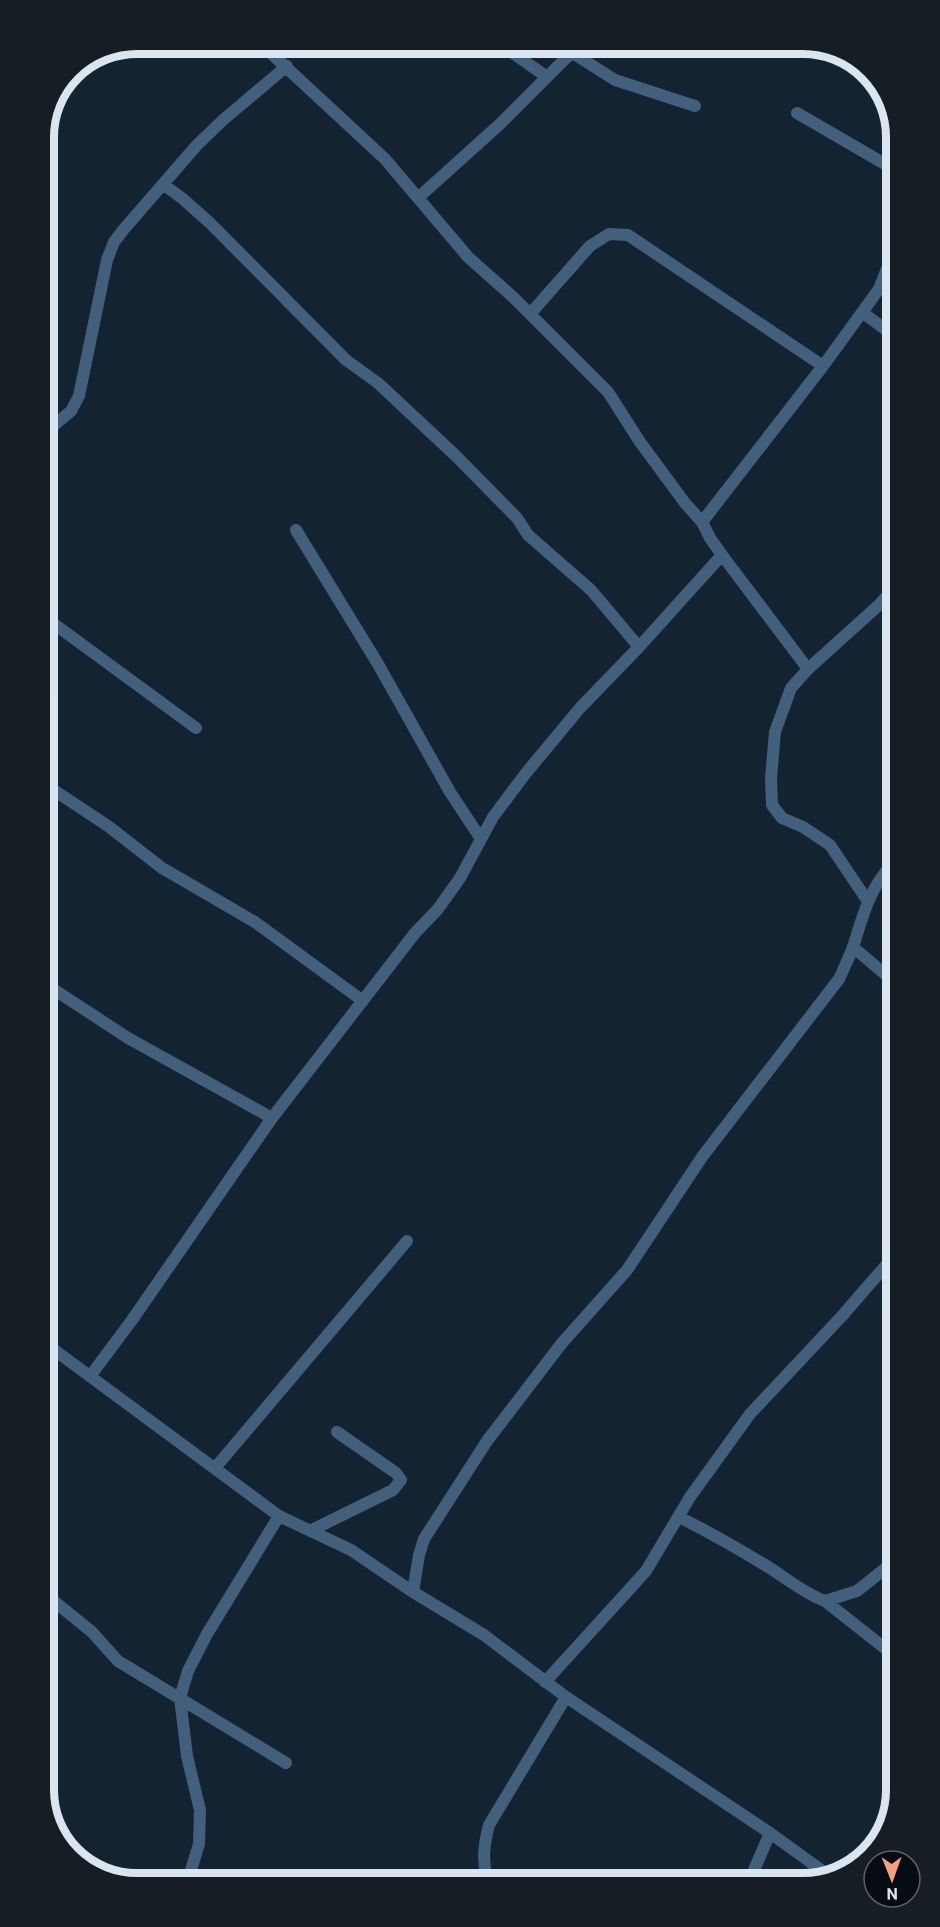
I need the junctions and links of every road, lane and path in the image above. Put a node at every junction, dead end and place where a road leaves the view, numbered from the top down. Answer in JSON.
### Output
{"nodes":[{"id":1,"x":273,"y":54,"type":"edge"},
{"id":2,"x":514,"y":54,"type":"edge"},
{"id":3,"x":570,"y":54,"type":"edge"},
{"id":4,"x":583,"y":54,"type":"edge"},
{"id":5,"x":287,"y":66,"type":"junction"},
{"id":6,"x":547,"y":77,"type":"junction"},
{"id":7,"x":695,"y":106,"type":"dead end"},
{"id":8,"x":797,"y":113,"type":"dead end"},
{"id":9,"x":886,"y":165,"type":"edge"},
{"id":10,"x":164,"y":184,"type":"junction"},
{"id":11,"x":419,"y":197,"type":"junction"},
{"id":12,"x":886,"y":271,"type":"edge"},
{"id":13,"x":862,"y":312,"type":"junction"},
{"id":14,"x":531,"y":314,"type":"junction"},
{"id":15,"x":886,"y":330,"type":"edge"},
{"id":16,"x":823,"y":366,"type":"junction"},
{"id":17,"x":54,"y":425,"type":"edge"},
{"id":18,"x":702,"y":522,"type":"junction"},
{"id":19,"x":296,"y":530,"type":"dead end"},
{"id":20,"x":722,"y":555,"type":"junction"},
{"id":21,"x":886,"y":596,"type":"edge"},
{"id":22,"x":54,"y":624,"type":"edge"},
{"id":23,"x":639,"y":647,"type":"junction"},
{"id":24,"x":808,"y":669,"type":"junction"},
{"id":25,"x":196,"y":728,"type":"dead end"},
{"id":26,"x":54,"y":790,"type":"edge"},
{"id":27,"x":481,"y":839,"type":"junction"},
{"id":28,"x":886,"y":870,"type":"edge"},
{"id":29,"x":867,"y":900,"type":"junction"},
{"id":30,"x":853,"y":947,"type":"junction"},
{"id":31,"x":886,"y":975,"type":"edge"},
{"id":32,"x":54,"y":990,"type":"edge"},
{"id":33,"x":363,"y":1001,"type":"junction"},
{"id":34,"x":272,"y":1119,"type":"junction"},
{"id":35,"x":407,"y":1241,"type":"dead end"},
{"id":36,"x":886,"y":1265,"type":"edge"},
{"id":37,"x":54,"y":1349,"type":"edge"},
{"id":38,"x":91,"y":1375,"type":"junction"},
{"id":39,"x":337,"y":1432,"type":"dead end"},
{"id":40,"x":215,"y":1468,"type":"junction"},
{"id":41,"x":279,"y":1516,"type":"junction"},
{"id":42,"x":680,"y":1517,"type":"junction"},
{"id":43,"x":310,"y":1531,"type":"junction"},
{"id":44,"x":886,"y":1568,"type":"edge"},
{"id":45,"x":413,"y":1592,"type":"junction"},
{"id":46,"x":54,"y":1601,"type":"edge"},
{"id":47,"x":825,"y":1601,"type":"junction"},
{"id":48,"x":886,"y":1649,"type":"edge"},
{"id":49,"x":545,"y":1682,"type":"junction"},
{"id":50,"x":566,"y":1697,"type":"junction"},
{"id":51,"x":180,"y":1698,"type":"junction"},
{"id":52,"x":286,"y":1763,"type":"dead end"},
{"id":53,"x":770,"y":1833,"type":"junction"},
{"id":54,"x":823,"y":1870,"type":"edge"},
{"id":55,"x":190,"y":1873,"type":"edge"},
{"id":56,"x":486,"y":1873,"type":"edge"},
{"id":57,"x":753,"y":1873,"type":"edge"}],
"edges":[{"from":1,"to":5,"type":"street"},
{"from":2,"to":6,"type":"street"},
{"from":3,"to":6,"type":"street"},
{"from":4,"to":7,"type":"street"},
{"from":5,"to":10,"type":"street"},
{"from":5,"to":11,"type":"street"},
{"from":6,"to":11,"type":"street"},
{"from":8,"to":9,"type":"street"},
{"from":10,"to":17,"type":"street"},
{"from":10,"to":23,"type":"street"},
{"from":11,"to":14,"type":"street"},
{"from":12,"to":13,"type":"street"},
{"from":13,"to":15,"type":"street"},
{"from":13,"to":16,"type":"street"},
{"from":14,"to":16,"type":"street"},
{"from":14,"to":18,"type":"street"},
{"from":16,"to":18,"type":"street"},
{"from":18,"to":20,"type":"street"},
{"from":19,"to":27,"type":"street"},
{"from":20,"to":23,"type":"street"},
{"from":20,"to":24,"type":"street"},
{"from":21,"to":24,"type":"street"},
{"from":22,"to":25,"type":"street"},
{"from":23,"to":27,"type":"street"},
{"from":24,"to":29,"type":"street"},
{"from":26,"to":33,"type":"street"},
{"from":27,"to":33,"type":"street"},
{"from":28,"to":29,"type":"street"},
{"from":29,"to":30,"type":"street"},
{"from":30,"to":31,"type":"street"},
{"from":30,"to":45,"type":"street"},
{"from":32,"to":34,"type":"street"},
{"from":33,"to":34,"type":"street"},
{"from":34,"to":38,"type":"street"},
{"from":35,"to":40,"type":"street"},
{"from":36,"to":42,"type":"street"},
{"from":37,"to":38,"type":"street"},
{"from":38,"to":40,"type":"street"},
{"from":39,"to":43,"type":"street"},
{"from":40,"to":41,"type":"street"},
{"from":41,"to":43,"type":"street"},
{"from":41,"to":51,"type":"street"},
{"from":42,"to":47,"type":"street"},
{"from":42,"to":49,"type":"street"},
{"from":43,"to":45,"type":"street"},
{"from":44,"to":47,"type":"street"},
{"from":45,"to":49,"type":"street"},
{"from":46,"to":51,"type":"street"},
{"from":47,"to":48,"type":"street"},
{"from":49,"to":50,"type":"street"},
{"from":50,"to":53,"type":"street"},
{"from":50,"to":56,"type":"street"},
{"from":51,"to":52,"type":"street"},
{"from":51,"to":55,"type":"street"},
{"from":53,"to":54,"type":"street"},
{"from":53,"to":57,"type":"street"}]}
